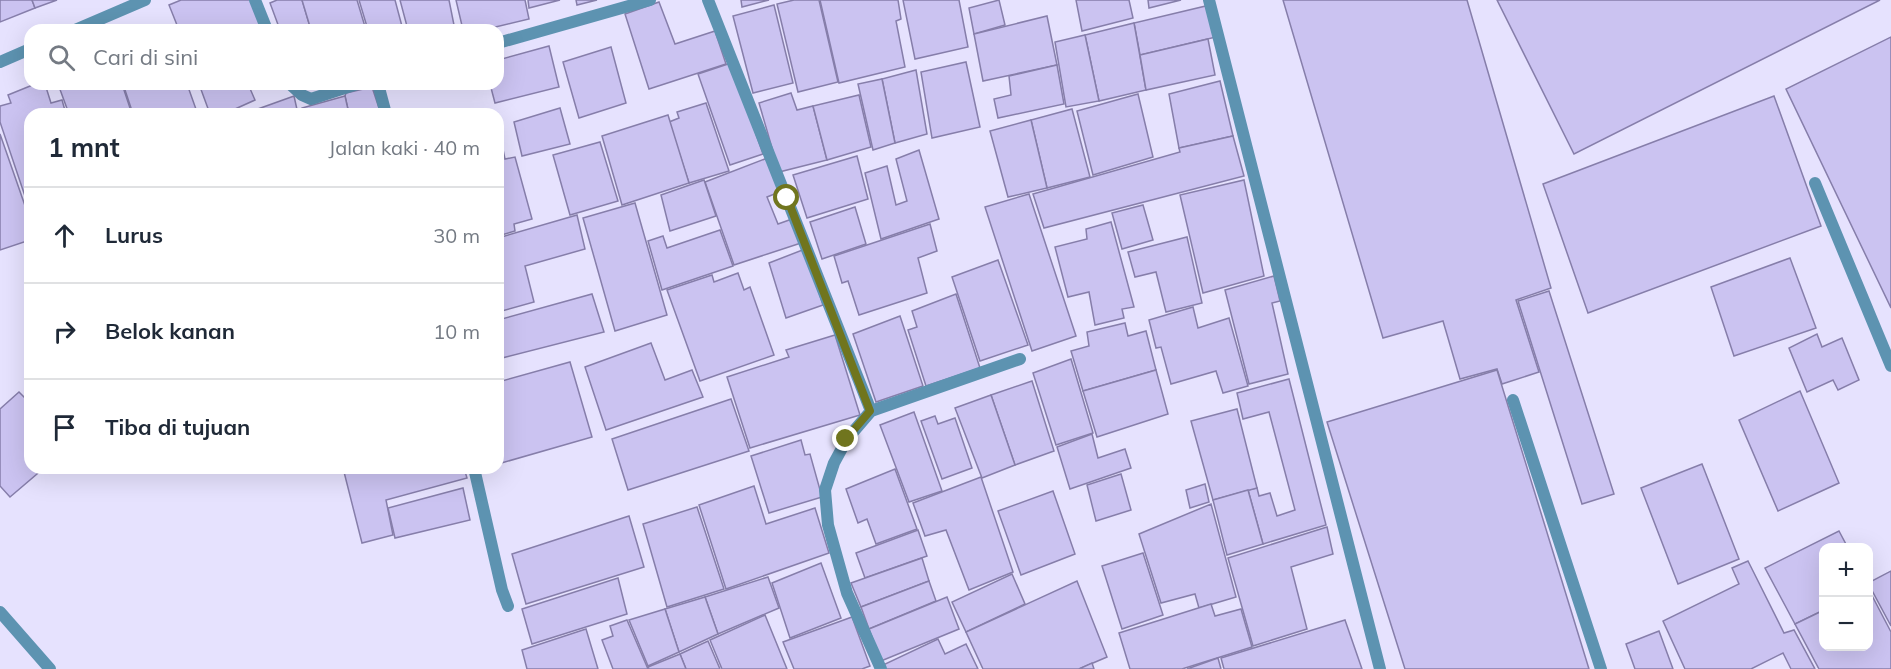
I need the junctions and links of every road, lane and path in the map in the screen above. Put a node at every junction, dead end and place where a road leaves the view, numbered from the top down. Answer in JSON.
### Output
{"nodes":[{"id":1,"x":145,"y":0,"type":"edge"},
{"id":2,"x":255,"y":0,"type":"edge"},
{"id":3,"x":650,"y":0,"type":"edge"},
{"id":4,"x":708,"y":0,"type":"edge"},
{"id":5,"x":1209,"y":0,"type":"edge"},
{"id":6,"x":89,"y":24,"type":"edge"},
{"id":7,"x":265,"y":24,"type":"edge"},
{"id":8,"x":504,"y":41,"type":"edge"},
{"id":9,"x":24,"y":52,"type":"edge"},
{"id":10,"x":0,"y":62,"type":"edge"},
{"id":11,"x":296,"y":90,"type":"edge"},
{"id":12,"x":339,"y":90,"type":"edge"},
{"id":13,"x":380,"y":90,"type":"edge"},
{"id":14,"x":384,"y":108,"type":"edge"},
{"id":15,"x":1815,"y":183,"type":"dead end"},
{"id":16,"x":1020,"y":359,"type":"dead end"},
{"id":17,"x":1891,"y":366,"type":"edge"},
{"id":18,"x":1513,"y":400,"type":"dead end"},
{"id":19,"x":870,"y":411,"type":"junction"},
{"id":20,"x":475,"y":474,"type":"edge"},
{"id":21,"x":508,"y":606,"type":"dead end"},
{"id":22,"x":0,"y":612,"type":"edge"},
{"id":23,"x":50,"y":669,"type":"edge"},
{"id":24,"x":881,"y":669,"type":"edge"},
{"id":25,"x":1380,"y":669,"type":"edge"},
{"id":26,"x":1601,"y":669,"type":"edge"}],
"edges":[{"from":1,"to":6,"type":"street"},
{"from":2,"to":7,"type":"street"},
{"from":3,"to":8,"type":"street"},
{"from":4,"to":19,"type":"street"},
{"from":5,"to":25,"type":"street"},
{"from":9,"to":10,"type":"street"},
{"from":11,"to":12,"type":"street"},
{"from":13,"to":14,"type":"street"},
{"from":15,"to":17,"type":"street"},
{"from":16,"to":19,"type":"street"},
{"from":18,"to":26,"type":"street"},
{"from":19,"to":24,"type":"street"},
{"from":20,"to":21,"type":"street"},
{"from":22,"to":23,"type":"street"}]}
